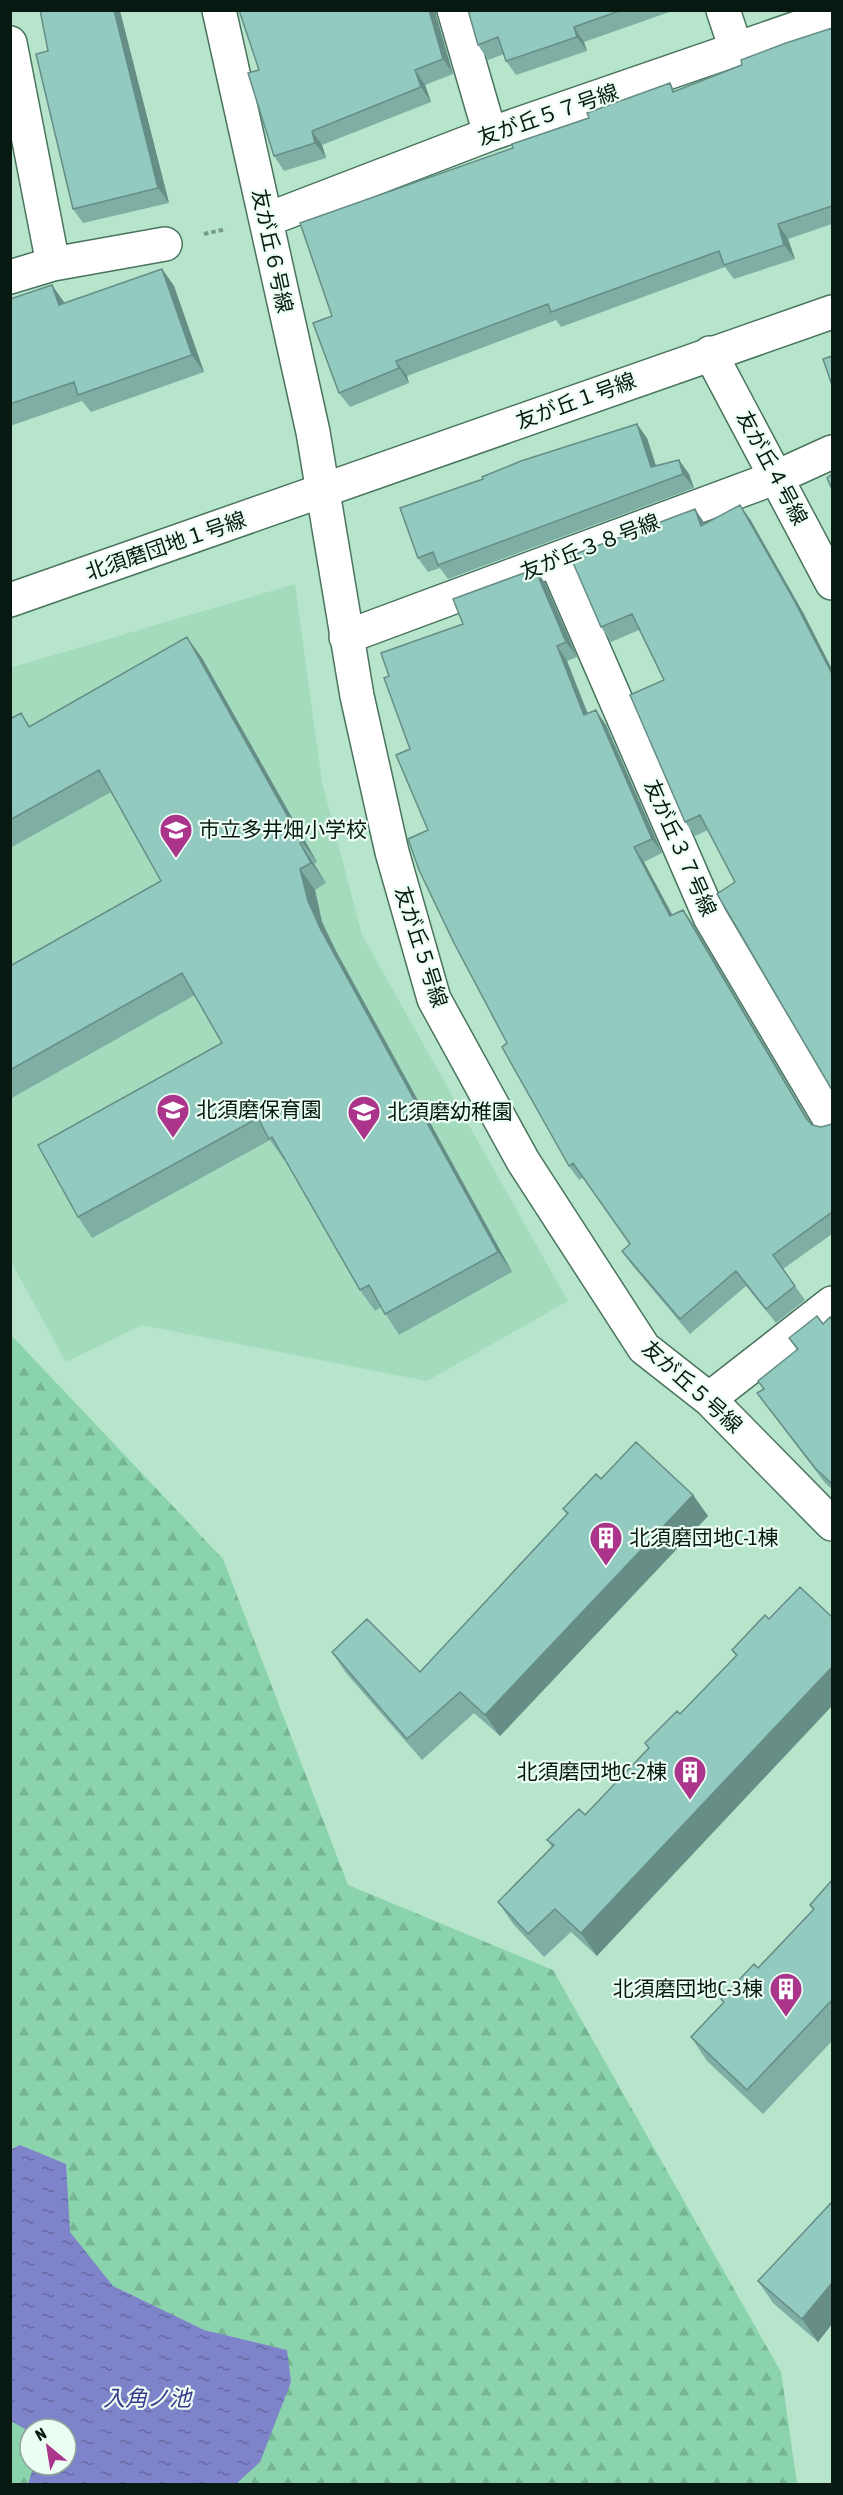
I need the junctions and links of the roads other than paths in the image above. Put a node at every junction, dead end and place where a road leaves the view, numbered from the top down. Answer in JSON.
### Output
{"nodes":[{"id":1,"x":219,"y":10,"type":"edge"},
{"id":2,"x":454,"y":10,"type":"edge"},
{"id":3,"x":723,"y":10,"type":"edge"},
{"id":4,"x":832,"y":15,"type":"edge"},
{"id":5,"x":10,"y":43,"type":"edge"},
{"id":6,"x":736,"y":49,"type":"junction"},
{"id":7,"x":490,"y":134,"type":"junction"},
{"id":8,"x":266,"y":220,"type":"junction"},
{"id":9,"x":165,"y":244,"type":"dead end"},
{"id":10,"x":53,"y":264,"type":"junction"},
{"id":11,"x":10,"y":277,"type":"edge"},
{"id":12,"x":832,"y":312,"type":"edge"},
{"id":13,"x":711,"y":353,"type":"junction"},
{"id":14,"x":832,"y":452,"type":"edge"},
{"id":15,"x":777,"y":477,"type":"junction"},
{"id":16,"x":321,"y":492,"type":"junction"},
{"id":17,"x":555,"y":560,"type":"junction"},
{"id":18,"x":832,"y":583,"type":"edge"},
{"id":19,"x":10,"y":600,"type":"edge"},
{"id":20,"x":346,"y":637,"type":"junction"},
{"id":21,"x":832,"y":1123,"type":"edge"},
{"id":22,"x":832,"y":1303,"type":"edge"},
{"id":23,"x":709,"y":1399,"type":"junction"},
{"id":24,"x":832,"y":1524,"type":"edge"}],
"edges":[{"from":1,"to":8,"type":"street","name":"友が丘６号線"},
{"from":2,"to":7,"type":"street"},
{"from":3,"to":6,"type":"street"},
{"from":4,"to":6,"type":"street","name":"友が丘５７号線"},
{"from":5,"to":10,"type":"street"},
{"from":6,"to":7,"type":"street","name":"友が丘５７号線"},
{"from":7,"to":8,"type":"street","name":"友が丘５７号線"},
{"from":8,"to":16,"type":"street","name":"友が丘６号線"},
{"from":9,"to":10,"type":"street"},
{"from":10,"to":11,"type":"street"},
{"from":12,"to":13,"type":"street","name":"友が丘１号線"},
{"from":13,"to":15,"type":"street","name":"友が丘４号線"},
{"from":13,"to":16,"type":"street","name":"友が丘１号線"},
{"from":14,"to":15,"type":"street","name":"友が丘３８号線"},
{"from":15,"to":17,"type":"street","name":"友が丘３８号線"},
{"from":15,"to":18,"type":"street","name":"友が丘４号線"},
{"from":16,"to":19,"type":"street","name":"北須磨団地１号線"},
{"from":16,"to":20,"type":"street","name":"友が丘５号線"},
{"from":17,"to":20,"type":"street","name":"友が丘３８号線"},
{"from":17,"to":21,"type":"street","name":"友が丘３７号線"},
{"from":20,"to":23,"type":"street","name":"友が丘５号線"},
{"from":22,"to":23,"type":"street"},
{"from":23,"to":24,"type":"street","name":"友が丘５号線"}]}
